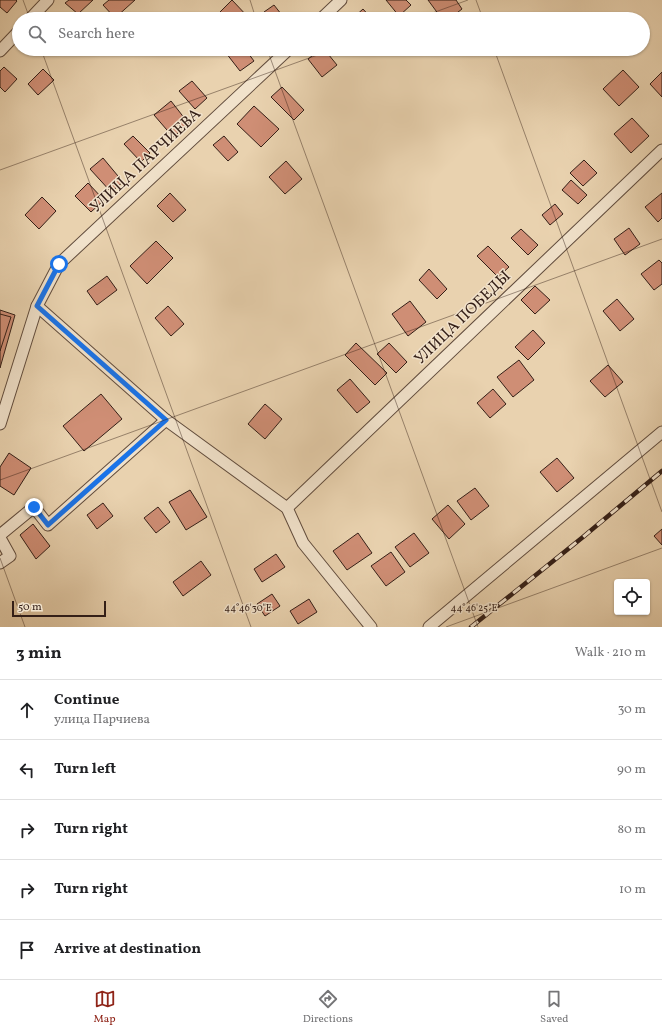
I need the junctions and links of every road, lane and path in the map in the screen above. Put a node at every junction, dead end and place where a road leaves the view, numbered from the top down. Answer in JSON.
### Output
{"nodes":[{"id":1,"x":48,"y":0,"type":"edge"},
{"id":2,"x":341,"y":0,"type":"edge"},
{"id":3,"x":37,"y":12,"type":"edge"},
{"id":4,"x":328,"y":12,"type":"edge"},
{"id":5,"x":12,"y":38,"type":"edge"},
{"id":6,"x":0,"y":51,"type":"edge"},
{"id":7,"x":282,"y":56,"type":"edge"},
{"id":8,"x":662,"y":150,"type":"edge"},
{"id":9,"x":37,"y":306,"type":"junction"},
{"id":10,"x":166,"y":420,"type":"junction"},
{"id":11,"x":0,"y":424,"type":"edge"},
{"id":12,"x":662,"y":432,"type":"edge"},
{"id":13,"x":287,"y":508,"type":"junction"},
{"id":14,"x":0,"y":537,"type":"edge"},
{"id":15,"x":0,"y":563,"type":"edge"},
{"id":16,"x":371,"y":627,"type":"edge"},
{"id":17,"x":429,"y":627,"type":"edge"}],
"edges":[{"from":1,"to":3,"type":"street"},
{"from":2,"to":4,"type":"street"},
{"from":5,"to":6,"type":"street"},
{"from":7,"to":9,"type":"street","name":"УЛИЦА ПАРЧИЕВА"},
{"from":8,"to":13,"type":"street","name":"УЛИЦА ПОБЕДЫ"},
{"from":9,"to":10,"type":"street"},
{"from":9,"to":11,"type":"street","name":"УЛИЦА ПАРЧИЕВА"},
{"from":10,"to":13,"type":"street"},
{"from":10,"to":14,"type":"street"},
{"from":12,"to":17,"type":"street"},
{"from":13,"to":16,"type":"street"},
{"from":14,"to":15,"type":"street"}]}
